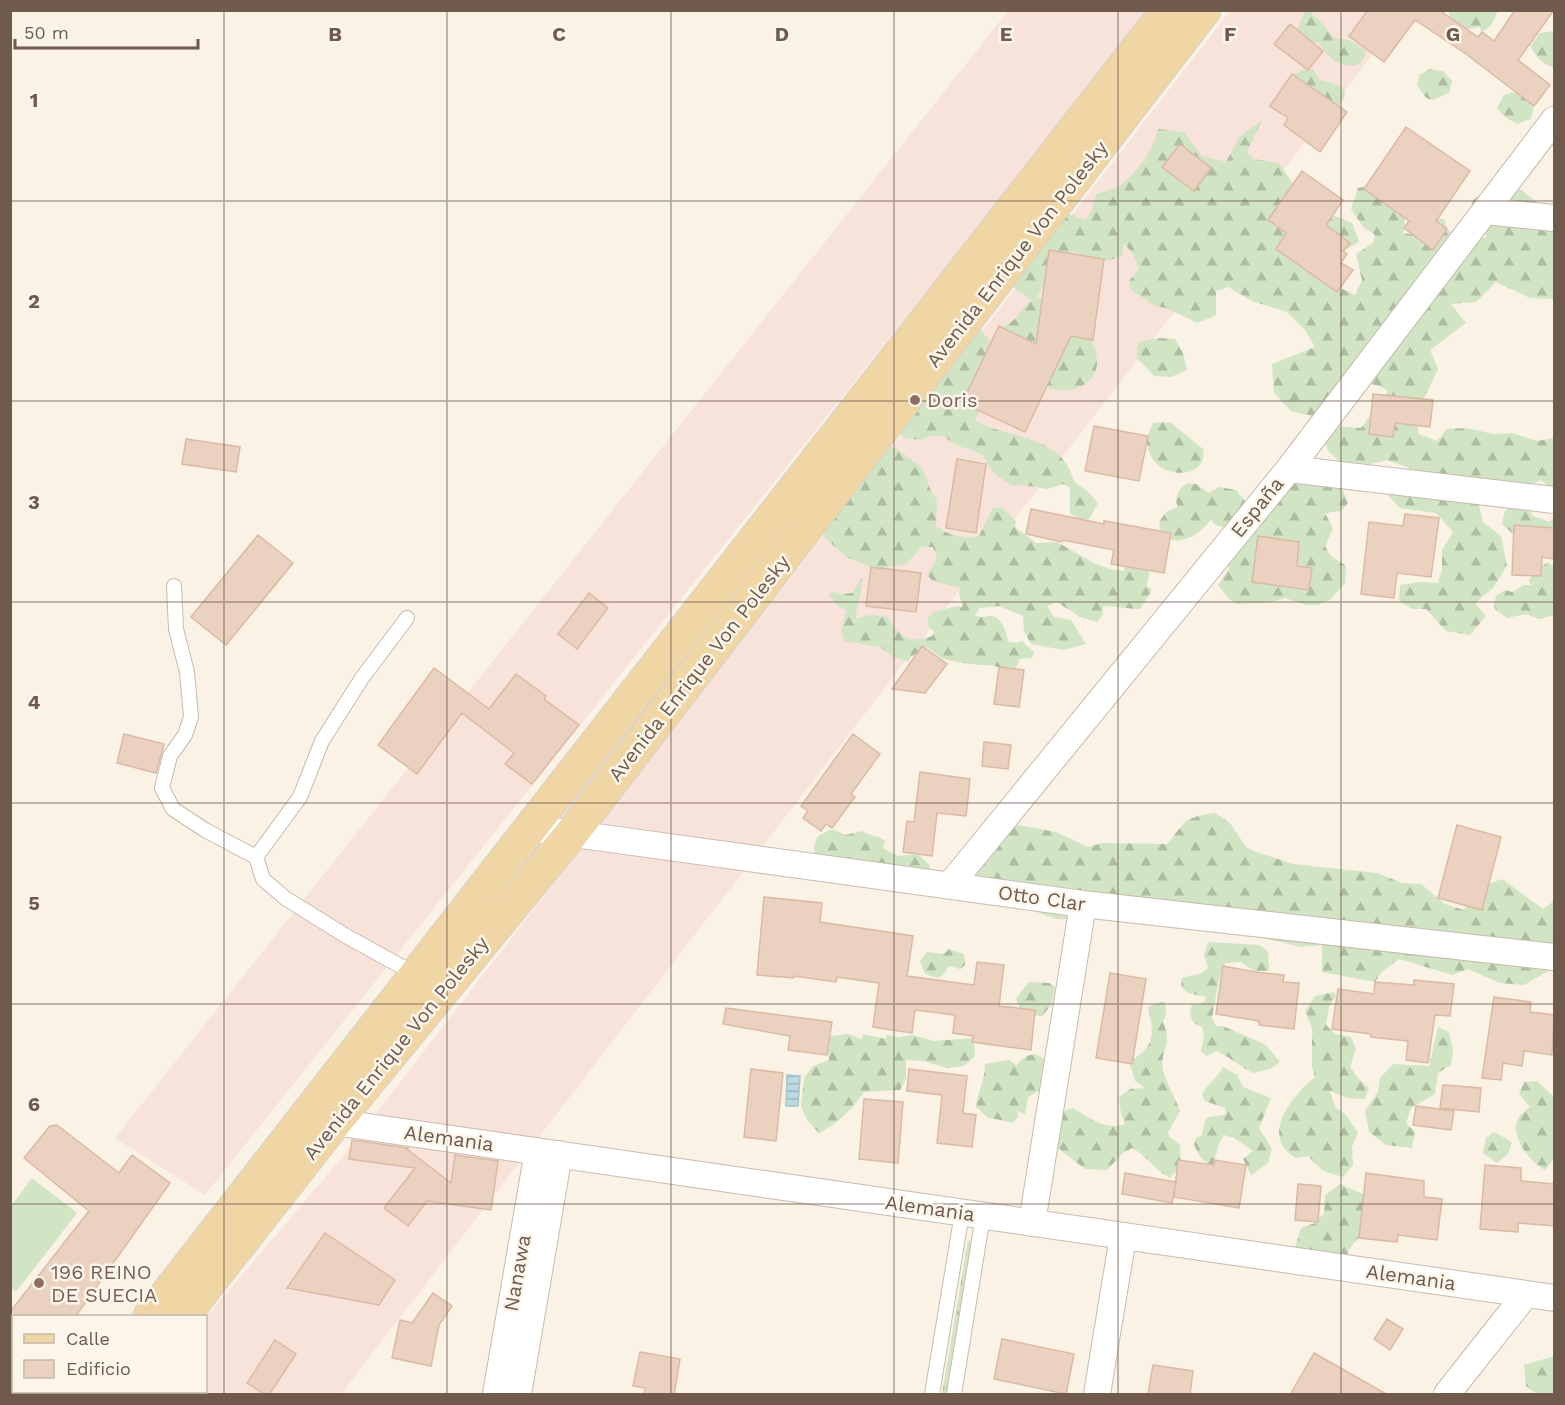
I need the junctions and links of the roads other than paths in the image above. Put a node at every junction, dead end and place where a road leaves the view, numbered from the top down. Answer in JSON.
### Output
{"nodes":[{"id":1,"x":1168,"y":10,"type":"edge"},
{"id":2,"x":1204,"y":10,"type":"edge"},
{"id":3,"x":1554,"y":120,"type":"edge"},
{"id":4,"x":1485,"y":212,"type":"junction"},
{"id":5,"x":1554,"y":218,"type":"edge"},
{"id":6,"x":1288,"y":469,"type":"junction"},
{"id":7,"x":1554,"y":500,"type":"edge"},
{"id":8,"x":174,"y":586,"type":"dead end"},
{"id":9,"x":407,"y":618,"type":"dead end"},
{"id":10,"x":531,"y":828,"type":"junction"},
{"id":11,"x":572,"y":833,"type":"junction"},
{"id":12,"x":256,"y":857,"type":"junction"},
{"id":13,"x":950,"y":885,"type":"junction"},
{"id":14,"x":1083,"y":903,"type":"junction"},
{"id":15,"x":1554,"y":957,"type":"edge"},
{"id":16,"x":417,"y":975,"type":"junction"},
{"id":17,"x":320,"y":1120,"type":"junction"},
{"id":18,"x":548,"y":1153,"type":"junction"},
{"id":19,"x":973,"y":1214,"type":"junction"},
{"id":20,"x":1032,"y":1223,"type":"junction"},
{"id":21,"x":1123,"y":1237,"type":"junction"},
{"id":22,"x":1526,"y":1294,"type":"junction"},
{"id":23,"x":1554,"y":1298,"type":"edge"},
{"id":24,"x":152,"y":1315,"type":"edge"},
{"id":25,"x":184,"y":1315,"type":"edge"},
{"id":26,"x":496,"y":1395,"type":"edge"},
{"id":27,"x":518,"y":1395,"type":"edge"},
{"id":28,"x":932,"y":1395,"type":"edge"},
{"id":29,"x":954,"y":1395,"type":"edge"},
{"id":30,"x":1097,"y":1395,"type":"edge"},
{"id":31,"x":1447,"y":1395,"type":"edge"}],
"edges":[{"from":1,"to":10,"type":"main road","name":"Avenida Enrique Von Polesky"},
{"from":2,"to":11,"type":"main road","name":"Avenida Enrique Von Polesky"},
{"from":3,"to":4,"type":"street","name":"España"},
{"from":4,"to":5,"type":"street"},
{"from":4,"to":6,"type":"street","name":"España"},
{"from":6,"to":7,"type":"street"},
{"from":6,"to":13,"type":"street","name":"España"},
{"from":8,"to":12,"type":"lane"},
{"from":9,"to":12,"type":"lane"},
{"from":10,"to":11,"type":"street","name":"Otto Clar"},
{"from":10,"to":16,"type":"main road","name":"Avenida Enrique Von Polesky"},
{"from":11,"to":13,"type":"street","name":"Otto Clar"},
{"from":11,"to":17,"type":"main road","name":"Avenida Enrique Von Polesky"},
{"from":12,"to":16,"type":"lane"},
{"from":13,"to":14,"type":"street","name":"Otto Clar"},
{"from":14,"to":15,"type":"street","name":"Otto Clar"},
{"from":14,"to":20,"type":"street"},
{"from":16,"to":17,"type":"main road","name":"Avenida Enrique Von Polesky"},
{"from":17,"to":18,"type":"street","name":"Alemania"},
{"from":17,"to":24,"type":"main road","name":"Avenida Enrique Von Polesky"},
{"from":17,"to":25,"type":"main road","name":"Avenida Enrique Von Polesky"},
{"from":18,"to":19,"type":"street","name":"Alemania"},
{"from":18,"to":26,"type":"street","name":"Nanawa"},
{"from":18,"to":27,"type":"street","name":"Nanawa"},
{"from":19,"to":20,"type":"street","name":"Alemania"},
{"from":19,"to":28,"type":"lane"},
{"from":19,"to":29,"type":"lane"},
{"from":20,"to":21,"type":"street","name":"Alemania"},
{"from":21,"to":22,"type":"street","name":"Alemania"},
{"from":21,"to":30,"type":"street"},
{"from":22,"to":23,"type":"street","name":"Alemania"},
{"from":22,"to":31,"type":"street"}]}
